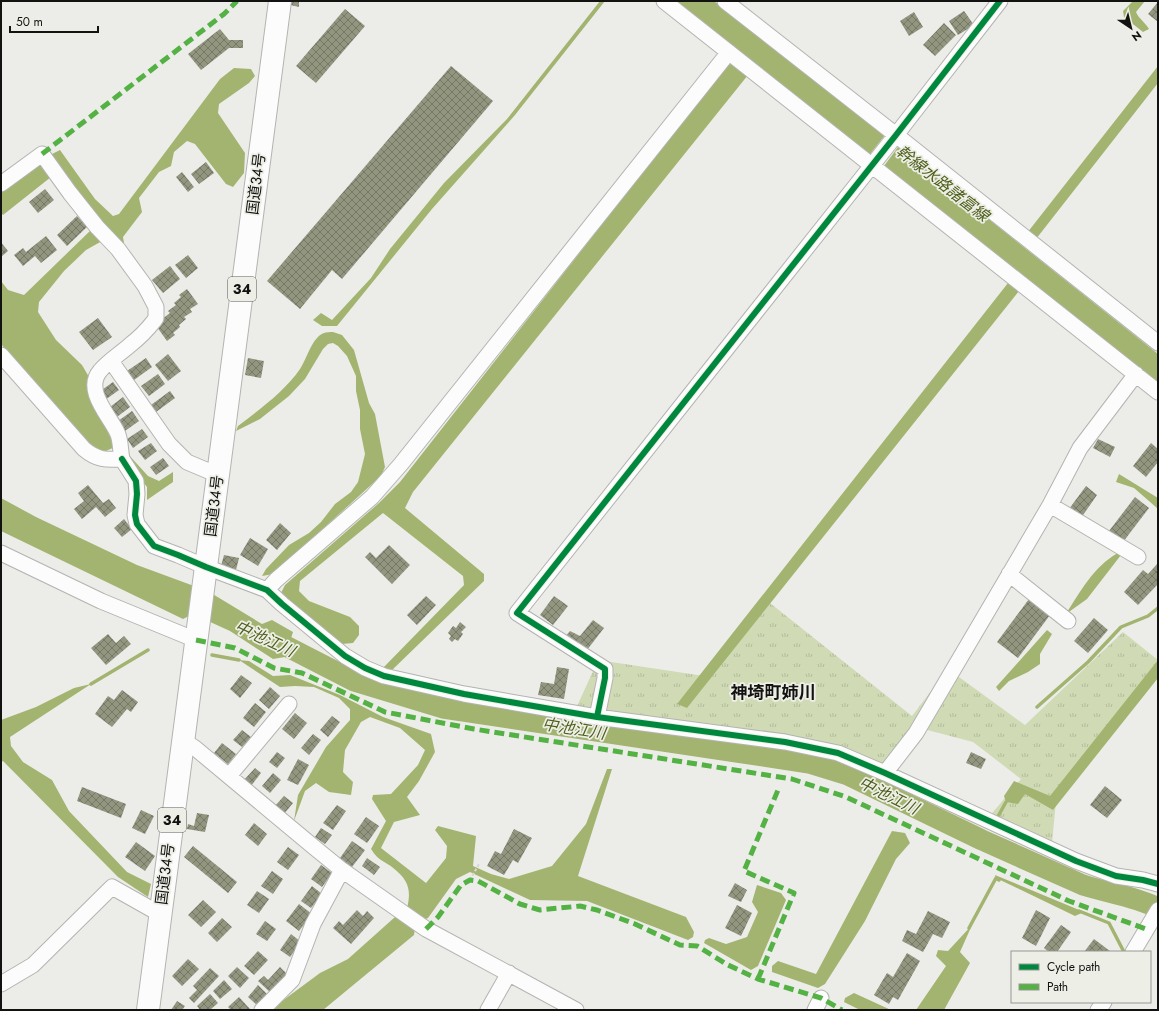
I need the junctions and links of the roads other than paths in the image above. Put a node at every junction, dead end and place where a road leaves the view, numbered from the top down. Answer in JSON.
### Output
{"nodes":[{"id":1,"x":280,"y":1,"type":"edge"},
{"id":2,"x":664,"y":1,"type":"edge"},
{"id":3,"x":725,"y":1,"type":"edge"},
{"id":4,"x":1000,"y":1,"type":"edge"},
{"id":5,"x":729,"y":52,"type":"junction"},
{"id":6,"x":884,"y":150,"type":"junction"},
{"id":7,"x":1,"y":184,"type":"edge"},
{"id":8,"x":1158,"y":344,"type":"edge"},
{"id":9,"x":1,"y":355,"type":"edge"},
{"id":10,"x":111,"y":361,"type":"junction"},
{"id":11,"x":1136,"y":374,"type":"junction"},
{"id":12,"x":1158,"y":392,"type":"edge"},
{"id":13,"x":122,"y":459,"type":"junction"},
{"id":14,"x":218,"y":475,"type":"junction"},
{"id":15,"x":1050,"y":505,"type":"junction"},
{"id":16,"x":1,"y":553,"type":"edge"},
{"id":17,"x":1138,"y":557,"type":"dead end"},
{"id":18,"x":206,"y":572,"type":"junction"},
{"id":19,"x":1009,"y":574,"type":"junction"},
{"id":20,"x":267,"y":590,"type":"junction"},
{"id":21,"x":1068,"y":621,"type":"dead end"},
{"id":22,"x":197,"y":635,"type":"junction"},
{"id":23,"x":289,"y":704,"type":"dead end"},
{"id":24,"x":597,"y":717,"type":"junction"},
{"id":25,"x":183,"y":740,"type":"junction"},
{"id":26,"x":885,"y":773,"type":"junction"},
{"id":27,"x":229,"y":776,"type":"junction"},
{"id":28,"x":342,"y":870,"type":"junction"},
{"id":29,"x":1158,"y":884,"type":"edge"},
{"id":30,"x":1158,"y":910,"type":"edge"},
{"id":31,"x":160,"y":914,"type":"junction"},
{"id":32,"x":1134,"y":951,"type":"edge"},
{"id":33,"x":509,"y":973,"type":"junction"},
{"id":34,"x":1,"y":984,"type":"edge"},
{"id":35,"x":148,"y":1010,"type":"edge"},
{"id":36,"x":262,"y":1010,"type":"edge"},
{"id":37,"x":488,"y":1010,"type":"edge"},
{"id":38,"x":576,"y":1010,"type":"edge"}],
"edges":[{"from":1,"to":14,"type":"highway","name":"国道34号","number":"34"},
{"from":2,"to":5,"type":"street"},
{"from":3,"to":6,"type":"street"},
{"from":4,"to":6,"type":"street"},
{"from":5,"to":6,"type":"street"},
{"from":5,"to":20,"type":"street"},
{"from":6,"to":8,"type":"street"},
{"from":6,"to":11,"type":"street"},
{"from":6,"to":24,"type":"street"},
{"from":7,"to":10,"type":"street"},
{"from":9,"to":13,"type":"street"},
{"from":10,"to":13,"type":"street"},
{"from":10,"to":14,"type":"street"},
{"from":11,"to":12,"type":"street"},
{"from":11,"to":15,"type":"street"},
{"from":13,"to":18,"type":"street"},
{"from":14,"to":18,"type":"highway","name":"国道34号","number":"34"},
{"from":15,"to":17,"type":"street"},
{"from":15,"to":19,"type":"street"},
{"from":16,"to":22,"type":"street"},
{"from":18,"to":20,"type":"street"},
{"from":18,"to":22,"type":"highway","name":"国道34号","number":"34"},
{"from":19,"to":21,"type":"street"},
{"from":19,"to":26,"type":"street"},
{"from":20,"to":24,"type":"street"},
{"from":22,"to":25,"type":"highway","name":"国道34号","number":"34"},
{"from":23,"to":27,"type":"street"},
{"from":24,"to":26,"type":"street"},
{"from":25,"to":27,"type":"street"},
{"from":25,"to":31,"type":"highway","name":"国道34号","number":"34"},
{"from":26,"to":29,"type":"street"},
{"from":27,"to":28,"type":"street"},
{"from":28,"to":33,"type":"street"},
{"from":28,"to":36,"type":"street"},
{"from":30,"to":32,"type":"street"},
{"from":31,"to":34,"type":"street"},
{"from":31,"to":35,"type":"highway","name":"国道34号","number":"34"},
{"from":33,"to":37,"type":"street"},
{"from":33,"to":38,"type":"street"}]}
